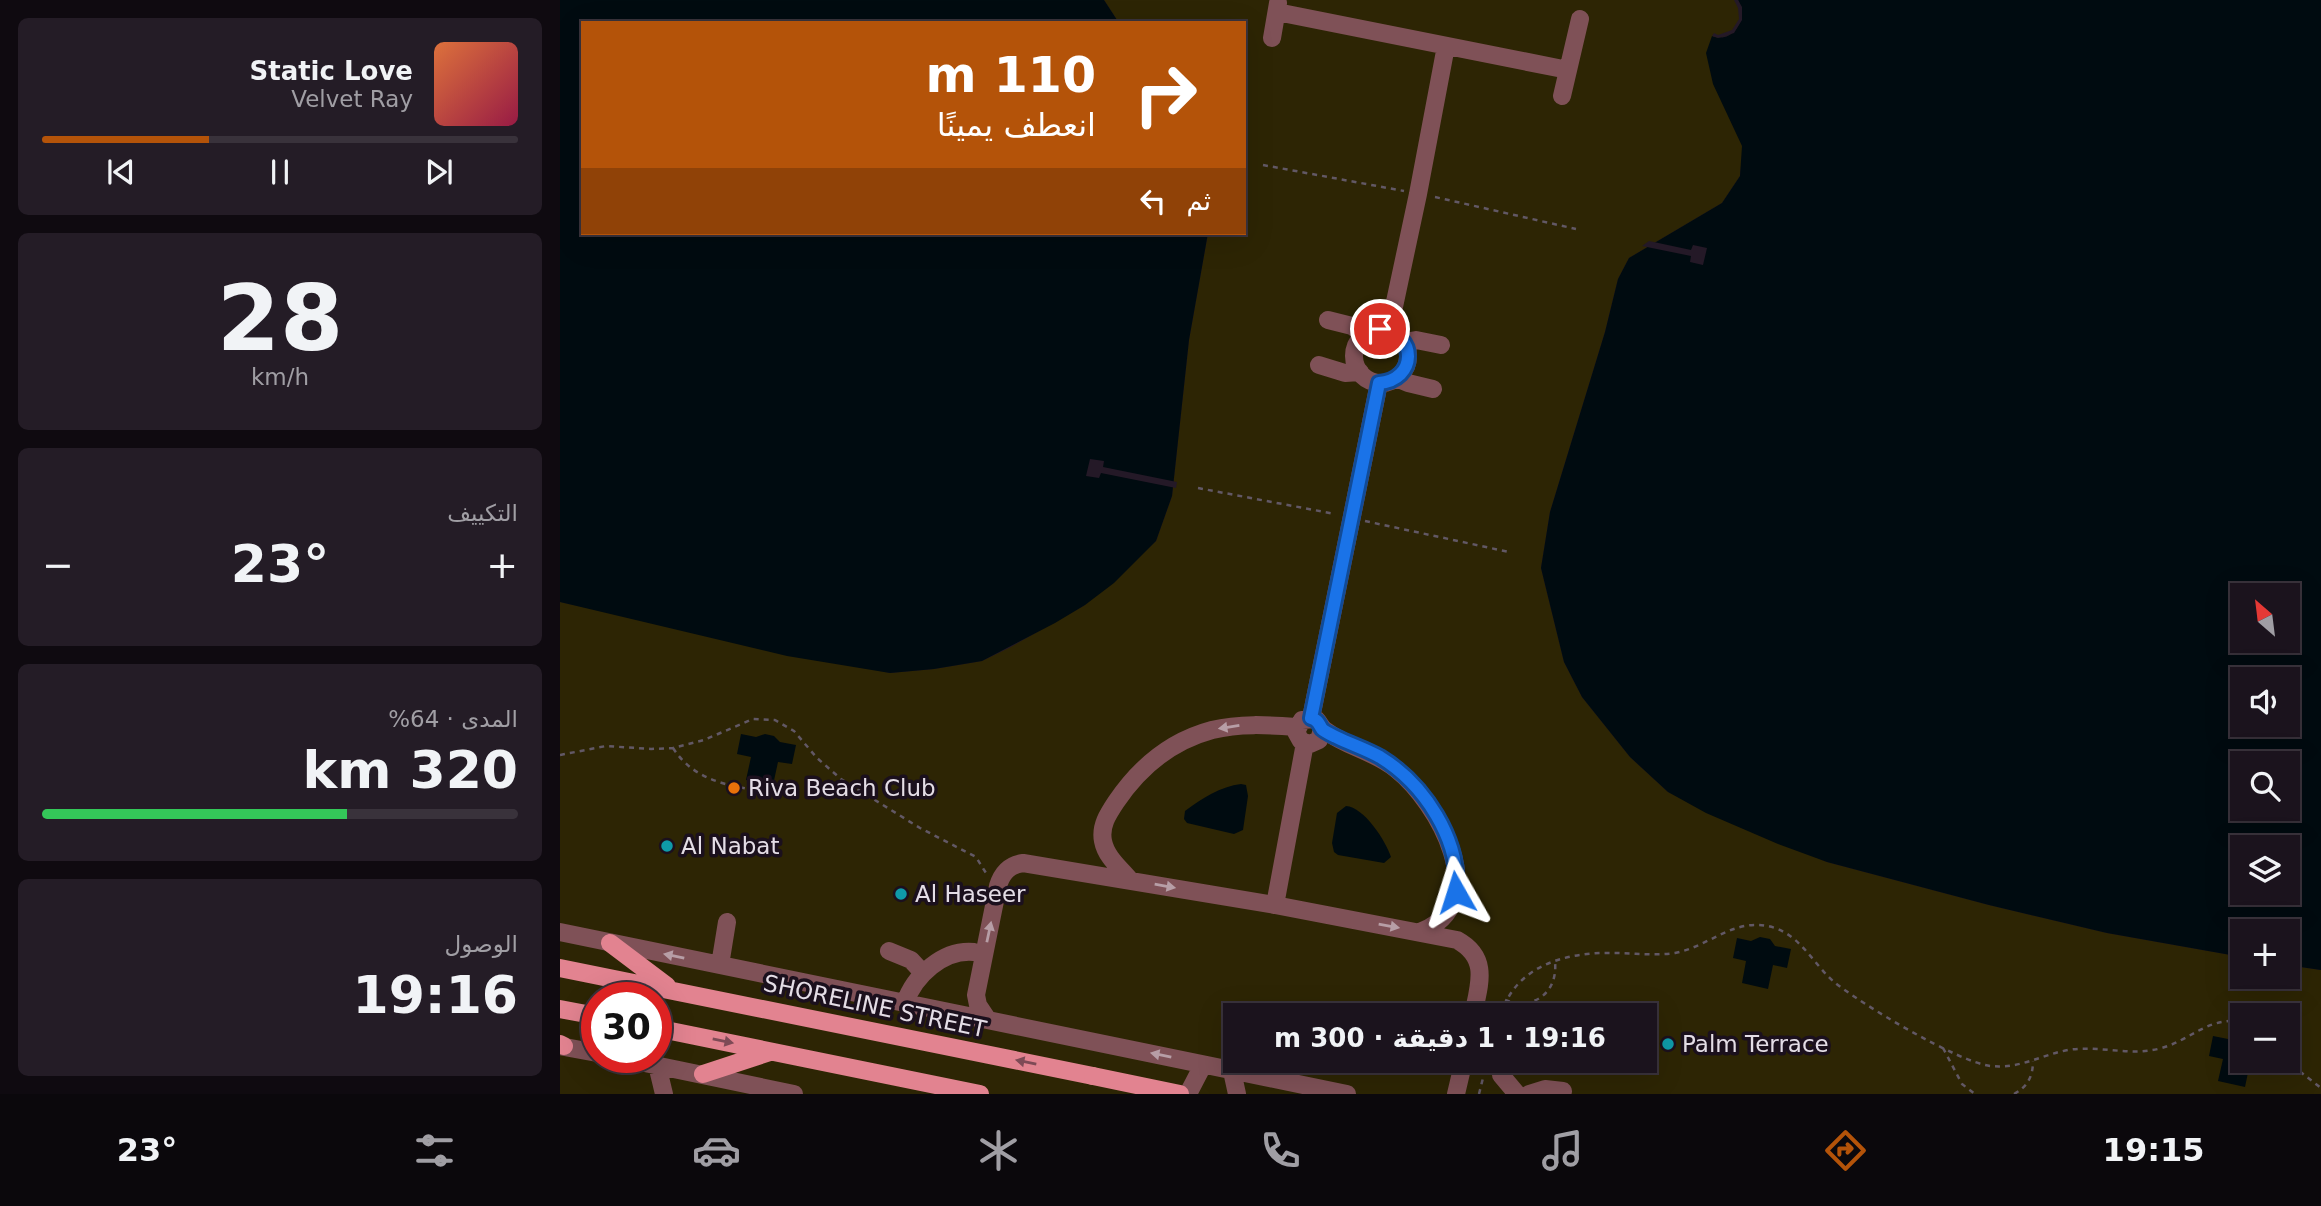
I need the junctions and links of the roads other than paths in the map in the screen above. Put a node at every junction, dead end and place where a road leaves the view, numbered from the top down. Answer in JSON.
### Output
{"nodes":[{"id":1,"x":1278,"y":6,"type":"edge"},
{"id":2,"x":1580,"y":19,"type":"dead end"},
{"id":3,"x":1272,"y":37,"type":"dead end"},
{"id":4,"x":1446,"y":46,"type":"junction"},
{"id":5,"x":1567,"y":70,"type":"junction"},
{"id":6,"x":1562,"y":96,"type":"dead end"},
{"id":7,"x":1328,"y":320,"type":"dead end"},
{"id":8,"x":1389,"y":330,"type":"junction"},
{"id":9,"x":1365,"y":335,"type":"junction"},
{"id":10,"x":1405,"y":342,"type":"junction"},
{"id":11,"x":1441,"y":345,"type":"dead end"},
{"id":12,"x":1319,"y":365,"type":"dead end"},
{"id":13,"x":1360,"y":372,"type":"junction"},
{"id":14,"x":1388,"y":381,"type":"junction"},
{"id":15,"x":1433,"y":389,"type":"dead end"},
{"id":16,"x":1309,"y":729,"type":"junction"},
{"id":17,"x":1130,"y":880,"type":"junction"},
{"id":18,"x":1275,"y":905,"type":"junction"},
{"id":19,"x":727,"y":922,"type":"dead end"},
{"id":20,"x":560,"y":932,"type":"edge"},
{"id":21,"x":1420,"y":932,"type":"junction"},
{"id":22,"x":610,"y":943,"type":"junction"},
{"id":23,"x":889,"y":951,"type":"dead end"},
{"id":24,"x":974,"y":952,"type":"dead end"},
{"id":25,"x":719,"y":965,"type":"junction"},
{"id":26,"x":560,"y":968,"type":"edge"},
{"id":27,"x":923,"y":973,"type":"junction"},
{"id":28,"x":673,"y":990,"type":"junction"},
{"id":29,"x":905,"y":1003,"type":"junction"},
{"id":30,"x":1475,"y":1003,"type":"edge"},
{"id":31,"x":560,"y":1009,"type":"edge"},
{"id":32,"x":581,"y":1013,"type":"edge"},
{"id":33,"x":988,"y":1020,"type":"junction"},
{"id":34,"x":672,"y":1031,"type":"edge"},
{"id":35,"x":561,"y":1045,"type":"edge"},
{"id":36,"x":581,"y":1049,"type":"edge"},
{"id":37,"x":773,"y":1051,"type":"junction"},
{"id":38,"x":1203,"y":1065,"type":"junction"},
{"id":39,"x":672,"y":1068,"type":"edge"},
{"id":40,"x":1223,"y":1068,"type":"edge"},
{"id":41,"x":659,"y":1073,"type":"edge"},
{"id":42,"x":1233,"y":1073,"type":"edge"},
{"id":43,"x":1246,"y":1073,"type":"edge"},
{"id":44,"x":1461,"y":1073,"type":"edge"},
{"id":45,"x":1493,"y":1073,"type":"road end"},
{"id":46,"x":703,"y":1074,"type":"junction"},
{"id":47,"x":1563,"y":1091,"type":"dead end"},
{"id":48,"x":786,"y":1093,"type":"edge"},
{"id":49,"x":664,"y":1094,"type":"edge"},
{"id":50,"x":980,"y":1094,"type":"edge"},
{"id":51,"x":1180,"y":1094,"type":"edge"},
{"id":52,"x":1188,"y":1094,"type":"edge"},
{"id":53,"x":1237,"y":1094,"type":"edge"},
{"id":54,"x":1347,"y":1094,"type":"edge"},
{"id":55,"x":1456,"y":1094,"type":"edge"},
{"id":56,"x":1517,"y":1094,"type":"edge"},
{"id":57,"x":1529,"y":1094,"type":"edge"}],
"edges":[{"from":1,"to":3,"type":"street"},
{"from":1,"to":4,"type":"street"},
{"from":2,"to":5,"type":"street"},
{"from":4,"to":5,"type":"street"},
{"from":4,"to":8,"type":"street"},
{"from":5,"to":6,"type":"street"},
{"from":7,"to":9,"type":"street"},
{"from":8,"to":9,"type":"street"},
{"from":8,"to":10,"type":"street"},
{"from":9,"to":13,"type":"street"},
{"from":10,"to":11,"type":"street"},
{"from":10,"to":14,"type":"street"},
{"from":12,"to":13,"type":"street"},
{"from":13,"to":14,"type":"street"},
{"from":14,"to":15,"type":"street"},
{"from":14,"to":16,"type":"street"},
{"from":16,"to":17,"type":"street","one_way":true},
{"from":16,"to":18,"type":"street"},
{"from":16,"to":21,"type":"street"},
{"from":17,"to":18,"type":"street","one_way":true},
{"from":33,"to":17,"type":"street","one_way":true},
{"from":18,"to":21,"type":"street","one_way":true},
{"from":19,"to":25,"type":"street"},
{"from":20,"to":22,"type":"street"},
{"from":21,"to":30,"type":"street"},
{"from":25,"to":22,"type":"street","one_way":true},
{"from":22,"to":28,"type":"main road"},
{"from":23,"to":27,"type":"street"},
{"from":24,"to":27,"type":"street"},
{"from":25,"to":29,"type":"street"},
{"from":26,"to":28,"type":"main road","name":"SHORELINE STREET"},
{"from":27,"to":29,"type":"street"},
{"from":51,"to":28,"type":"main road","name":"SHORELINE STREET","one_way":true,"bridge":true},
{"from":29,"to":33,"type":"street"},
{"from":31,"to":32,"type":"main road"},
{"from":38,"to":33,"type":"street","one_way":true},
{"from":34,"to":37,"type":"main road","one_way":true},
{"from":35,"to":36,"type":"street"},
{"from":37,"to":46,"type":"main road"},
{"from":37,"to":50,"type":"main road"},
{"from":38,"to":40,"type":"street"},
{"from":38,"to":52,"type":"street"},
{"from":39,"to":46,"type":"street"},
{"from":41,"to":49,"type":"street"},
{"from":42,"to":53,"type":"street"},
{"from":43,"to":54,"type":"street"},
{"from":44,"to":55,"type":"street"},
{"from":45,"to":56,"type":"street"},
{"from":46,"to":48,"type":"street"},
{"from":47,"to":57,"type":"street"}]}
